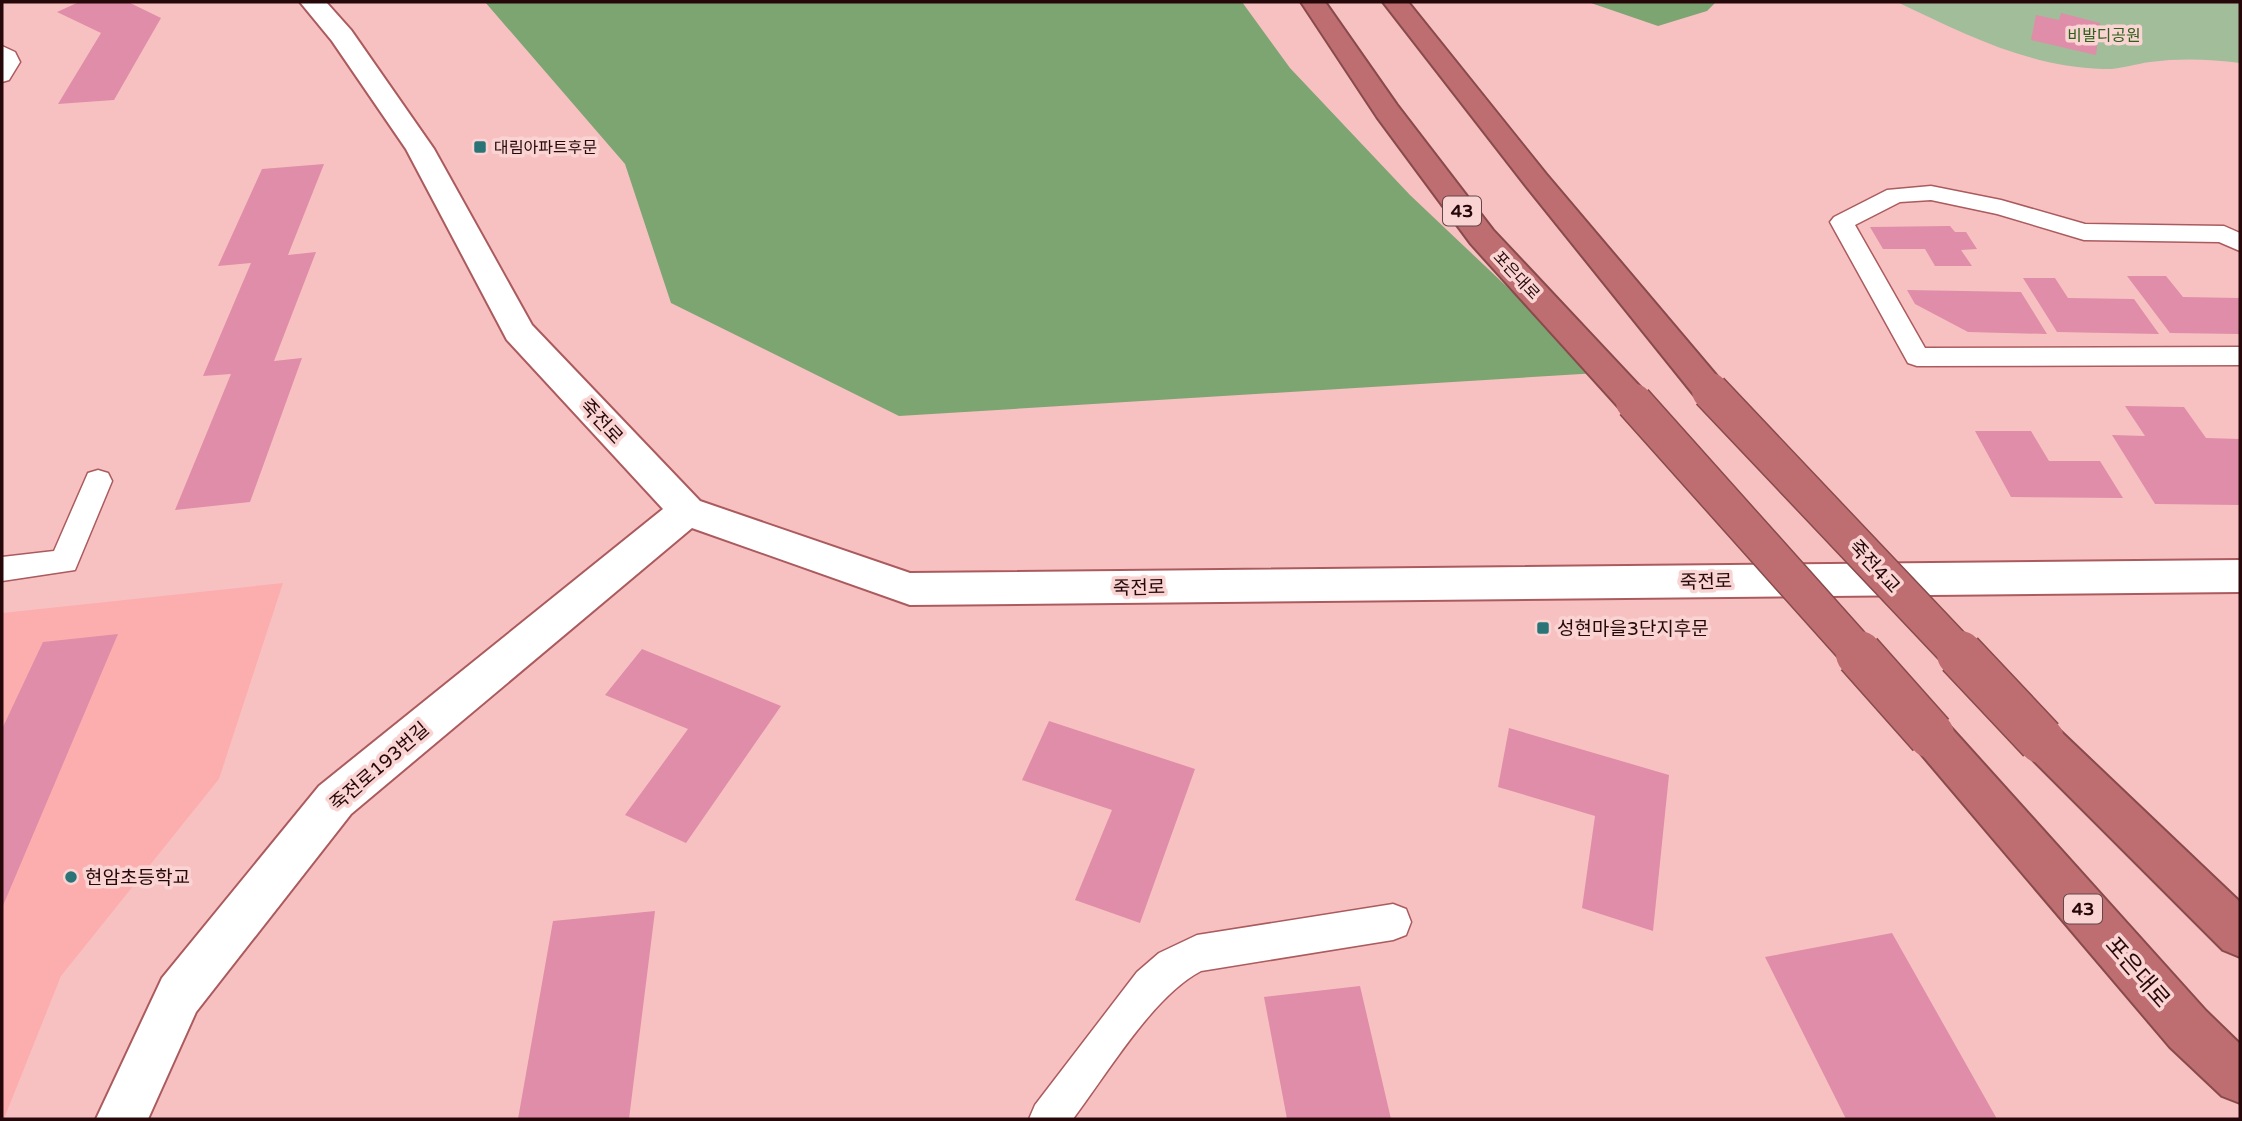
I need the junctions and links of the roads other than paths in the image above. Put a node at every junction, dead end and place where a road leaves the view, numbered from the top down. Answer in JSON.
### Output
{"nodes":[{"id":1,"x":312,"y":2,"type":"edge"},
{"id":2,"x":1313,"y":2,"type":"edge"},
{"id":3,"x":1395,"y":2,"type":"edge"},
{"id":4,"x":2,"y":52,"type":"edge"},
{"id":5,"x":2,"y":76,"type":"edge"},
{"id":6,"x":2240,"y":243,"type":"edge"},
{"id":7,"x":2240,"y":356,"type":"edge"},
{"id":8,"x":98,"y":481,"type":"dead end"},
{"id":9,"x":687,"y":511,"type":"junction"},
{"id":10,"x":2,"y":569,"type":"edge"},
{"id":11,"x":2240,"y":576,"type":"edge"},
{"id":12,"x":1393,"y":922,"type":"dead end"},
{"id":13,"x":2240,"y":934,"type":"edge"},
{"id":14,"x":2240,"y":1078,"type":"edge"},
{"id":15,"x":122,"y":1119,"type":"edge"},
{"id":16,"x":1049,"y":1119,"type":"edge"}],
"edges":[{"from":1,"to":9,"type":"street","name":"죽전로"},
{"from":2,"to":14,"type":"highway","name":"포은대로","number":"43","bridge":true},
{"from":3,"to":13,"type":"highway","name":"죽전4교","bridge":true},
{"from":4,"to":5,"type":"lane"},
{"from":6,"to":7,"type":"lane"},
{"from":8,"to":10,"type":"lane"},
{"from":9,"to":11,"type":"street","name":"죽전로"},
{"from":9,"to":15,"type":"street","name":"죽전로193번길"},
{"from":12,"to":16,"type":"lane"}]}
